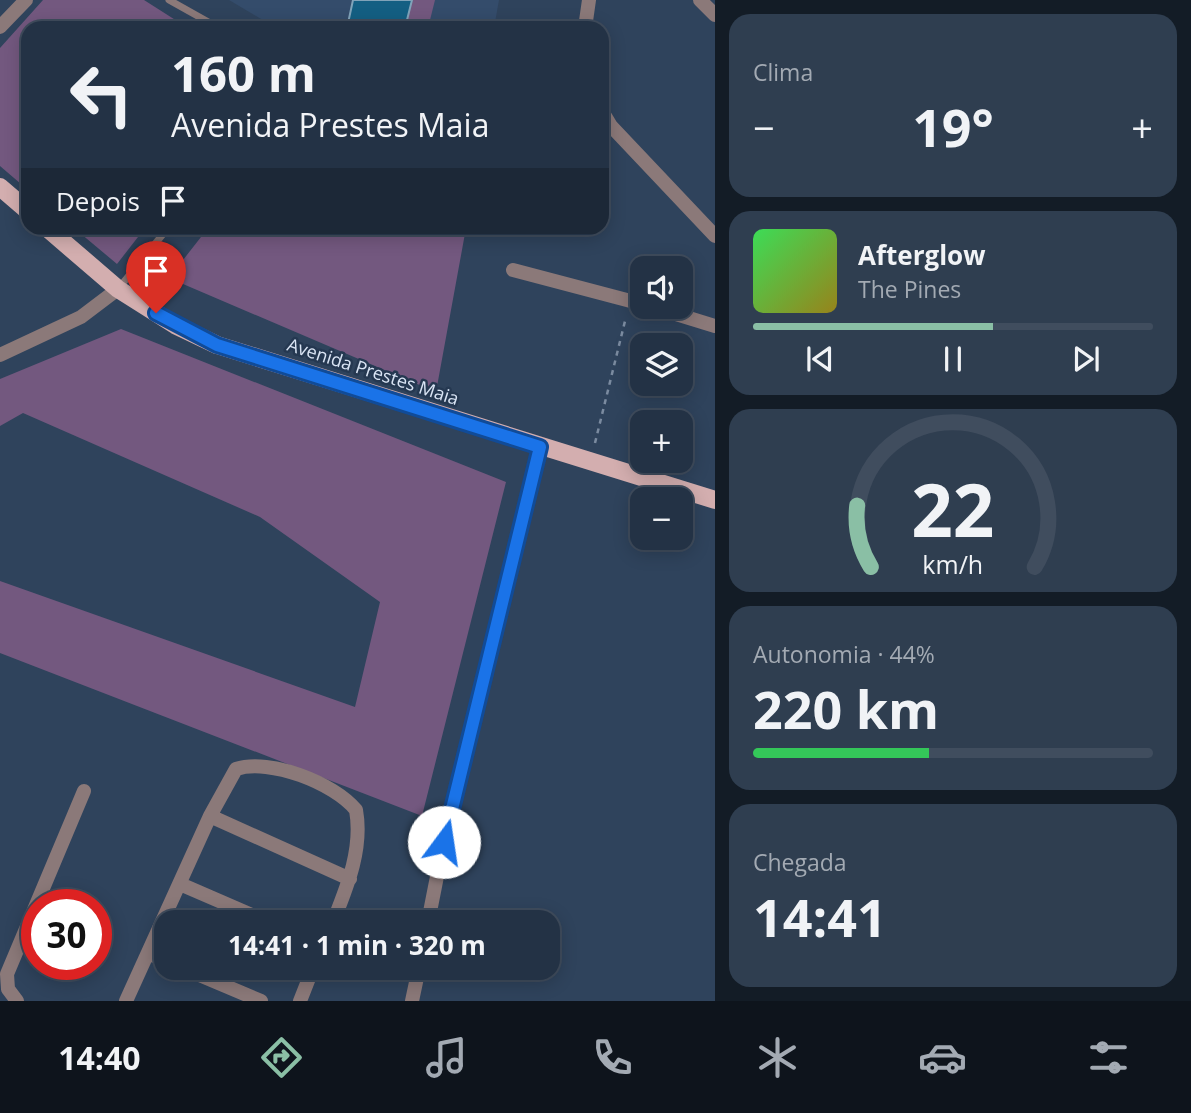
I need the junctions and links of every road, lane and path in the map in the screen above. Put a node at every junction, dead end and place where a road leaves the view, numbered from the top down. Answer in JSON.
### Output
{"nodes":[{"id":1,"x":26,"y":0,"type":"edge"},
{"id":2,"x":169,"y":0,"type":"edge"},
{"id":3,"x":589,"y":0,"type":"edge"},
{"id":4,"x":700,"y":0,"type":"edge"},
{"id":5,"x":715,"y":15,"type":"edge"},
{"id":6,"x":206,"y":21,"type":"edge"},
{"id":7,"x":586,"y":21,"type":"edge"},
{"id":8,"x":0,"y":27,"type":"edge"},
{"id":9,"x":609,"y":123,"type":"edge"},
{"id":10,"x":0,"y":187,"type":"edge"},
{"id":11,"x":21,"y":205,"type":"edge"},
{"id":12,"x":55,"y":235,"type":"edge"},
{"id":13,"x":162,"y":235,"type":"edge"},
{"id":14,"x":715,"y":236,"type":"edge"},
{"id":15,"x":513,"y":270,"type":"dead end"},
{"id":16,"x":118,"y":289,"type":"junction"},
{"id":17,"x":630,"y":300,"type":"edge"},
{"id":18,"x":631,"y":319,"type":"edge"},
{"id":19,"x":692,"y":319,"type":"edge"},
{"id":20,"x":715,"y":326,"type":"edge"},
{"id":21,"x":0,"y":355,"type":"edge"},
{"id":22,"x":540,"y":447,"type":"junction"},
{"id":23,"x":590,"y":463,"type":"junction"},
{"id":24,"x":715,"y":500,"type":"edge"},
{"id":25,"x":84,"y":791,"type":"dead end"},
{"id":26,"x":210,"y":816,"type":"junction"},
{"id":27,"x":349,"y":879,"type":"junction"},
{"id":28,"x":180,"y":884,"type":"junction"},
{"id":29,"x":240,"y":910,"type":"edge"},
{"id":30,"x":337,"y":910,"type":"edge"},
{"id":31,"x":430,"y":910,"type":"edge"},
{"id":32,"x":148,"y":953,"type":"junction"},
{"id":33,"x":154,"y":956,"type":"edge"},
{"id":34,"x":211,"y":980,"type":"edge"},
{"id":35,"x":308,"y":980,"type":"edge"},
{"id":36,"x":416,"y":980,"type":"edge"},
{"id":37,"x":17,"y":1001,"type":"edge"},
{"id":38,"x":126,"y":1001,"type":"edge"},
{"id":39,"x":261,"y":1001,"type":"edge"},
{"id":40,"x":300,"y":1001,"type":"edge"},
{"id":41,"x":412,"y":1001,"type":"edge"}],
"edges":[{"from":1,"to":8,"type":"street"},
{"from":2,"to":6,"type":"lane"},
{"from":3,"to":7,"type":"street"},
{"from":4,"to":5,"type":"street"},
{"from":9,"to":14,"type":"street"},
{"from":10,"to":11,"type":"main road"},
{"from":12,"to":16,"type":"main road","name":"Avenida Prestes Maia"},
{"from":13,"to":16,"type":"lane"},
{"from":15,"to":17,"type":"street"},
{"from":16,"to":21,"type":"street"},
{"from":16,"to":22,"type":"main road","name":"Avenida Prestes Maia"},
{"from":18,"to":23,"type":"path"},
{"from":19,"to":20,"type":"street"},
{"from":22,"to":23,"type":"main road","name":"Avenida Prestes Maia"},
{"from":22,"to":31,"type":"street"},
{"from":23,"to":24,"type":"main road","name":"Avenida Prestes Maia"},
{"from":25,"to":37,"type":"street"},
{"from":26,"to":27,"type":"street"},
{"from":26,"to":27,"type":"street"},
{"from":26,"to":28,"type":"street"},
{"from":27,"to":30,"type":"street"},
{"from":28,"to":29,"type":"street"},
{"from":28,"to":32,"type":"street"},
{"from":32,"to":33,"type":"street"},
{"from":32,"to":38,"type":"street"},
{"from":34,"to":39,"type":"street"},
{"from":35,"to":40,"type":"street"},
{"from":36,"to":41,"type":"street"}]}
